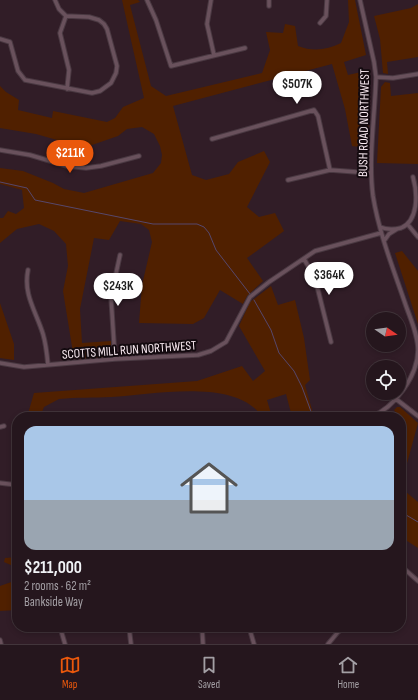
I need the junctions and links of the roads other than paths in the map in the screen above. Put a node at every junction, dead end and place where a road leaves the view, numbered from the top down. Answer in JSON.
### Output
{"nodes":[{"id":1,"x":55,"y":0,"type":"edge"},
{"id":2,"x":147,"y":0,"type":"edge"},
{"id":3,"x":211,"y":0,"type":"edge"},
{"id":4,"x":269,"y":0,"type":"edge"},
{"id":5,"x":327,"y":0,"type":"edge"},
{"id":6,"x":360,"y":0,"type":"edge"},
{"id":7,"x":269,"y":6,"type":"dead end"},
{"id":8,"x":66,"y":16,"type":"junction"},
{"id":9,"x":320,"y":23,"type":"dead end"},
{"id":10,"x":0,"y":39,"type":"edge"},
{"id":11,"x":245,"y":48,"type":"dead end"},
{"id":12,"x":214,"y":55,"type":"junction"},
{"id":13,"x":418,"y":74,"type":"edge"},
{"id":14,"x":376,"y":77,"type":"junction"},
{"id":15,"x":67,"y":89,"type":"junction"},
{"id":16,"x":212,"y":139,"type":"dead end"},
{"id":17,"x":0,"y":150,"type":"edge"},
{"id":18,"x":139,"y":156,"type":"dead end"},
{"id":19,"x":330,"y":170,"type":"junction"},
{"id":20,"x":370,"y":173,"type":"junction"},
{"id":21,"x":413,"y":177,"type":"dead end"},
{"id":22,"x":288,"y":180,"type":"dead end"},
{"id":23,"x":409,"y":226,"type":"junction"},
{"id":24,"x":380,"y":227,"type":"junction"},
{"id":25,"x":397,"y":229,"type":"junction"},
{"id":26,"x":381,"y":233,"type":"junction"},
{"id":27,"x":418,"y":237,"type":"edge"},
{"id":28,"x":384,"y":241,"type":"junction"},
{"id":29,"x":120,"y":255,"type":"dead end"},
{"id":30,"x":304,"y":259,"type":"junction"},
{"id":31,"x":28,"y":270,"type":"dead end"},
{"id":32,"x":417,"y":339,"type":"edge"},
{"id":33,"x":331,"y":342,"type":"dead end"},
{"id":34,"x":115,"y":359,"type":"junction"},
{"id":35,"x":0,"y":363,"type":"edge"},
{"id":36,"x":48,"y":365,"type":"junction"},
{"id":37,"x":406,"y":384,"type":"edge"},
{"id":38,"x":395,"y":400,"type":"edge"},
{"id":39,"x":397,"y":400,"type":"edge"},
{"id":40,"x":381,"y":412,"type":"edge"},
{"id":41,"x":418,"y":416,"type":"edge"},
{"id":42,"x":0,"y":484,"type":"edge"},
{"id":43,"x":12,"y":485,"type":"edge"},
{"id":44,"x":406,"y":570,"type":"edge"},
{"id":45,"x":418,"y":580,"type":"edge"},
{"id":46,"x":61,"y":632,"type":"edge"},
{"id":47,"x":130,"y":632,"type":"edge"},
{"id":48,"x":202,"y":632,"type":"edge"},
{"id":49,"x":250,"y":632,"type":"edge"},
{"id":50,"x":338,"y":632,"type":"edge"},
{"id":51,"x":0,"y":640,"type":"edge"},
{"id":52,"x":1,"y":644,"type":"edge"},
{"id":53,"x":65,"y":644,"type":"edge"},
{"id":54,"x":131,"y":644,"type":"edge"},
{"id":55,"x":203,"y":644,"type":"edge"},
{"id":56,"x":254,"y":644,"type":"edge"},
{"id":57,"x":328,"y":644,"type":"edge"}],
"edges":[{"from":1,"to":8,"type":"street"},
{"from":2,"to":12,"type":"street"},
{"from":3,"to":12,"type":"street"},
{"from":4,"to":7,"type":"street"},
{"from":5,"to":9,"type":"street"},
{"from":6,"to":14,"type":"street","name":"BUSH ROAD NORTHWEST"},
{"from":8,"to":15,"type":"street"},
{"from":8,"to":15,"type":"street"},
{"from":10,"to":15,"type":"street"},
{"from":11,"to":12,"type":"street"},
{"from":13,"to":14,"type":"street"},
{"from":14,"to":20,"type":"street","name":"BUSH ROAD NORTHWEST"},
{"from":16,"to":19,"type":"street"},
{"from":17,"to":18,"type":"street"},
{"from":19,"to":20,"type":"street"},
{"from":19,"to":22,"type":"street"},
{"from":20,"to":24,"type":"street","name":"BUSH ROAD NORTHWEST"},
{"from":21,"to":23,"type":"street"},
{"from":23,"to":25,"type":"street"},
{"from":23,"to":27,"type":"street"},
{"from":24,"to":25,"type":"street"},
{"from":24,"to":26,"type":"street","name":"BUSH ROAD NORTHWEST"},
{"from":25,"to":28,"type":"street"},
{"from":26,"to":28,"type":"street","name":"BUSH ROAD NORTHWEST"},
{"from":26,"to":30,"type":"street","name":"SCOTTS MILL RUN NORTHWEST"},
{"from":28,"to":32,"type":"street","name":"BUSH ROAD NORTHWEST"},
{"from":29,"to":34,"type":"street"},
{"from":30,"to":33,"type":"street"},
{"from":30,"to":34,"type":"street","name":"SCOTTS MILL RUN NORTHWEST"},
{"from":31,"to":36,"type":"street"},
{"from":32,"to":37,"type":"street","name":"BUSH ROAD NORTHWEST"},
{"from":34,"to":36,"type":"street","name":"SCOTTS MILL RUN NORTHWEST"},
{"from":35,"to":36,"type":"street","name":"SCOTTS MILL RUN NORTHWEST"},
{"from":38,"to":40,"type":"street"},
{"from":39,"to":41,"type":"street"},
{"from":42,"to":43,"type":"street"},
{"from":44,"to":45,"type":"street"},
{"from":46,"to":53,"type":"street"},
{"from":47,"to":54,"type":"street"},
{"from":48,"to":55,"type":"street"},
{"from":49,"to":56,"type":"street"},
{"from":50,"to":57,"type":"street"},
{"from":51,"to":52,"type":"street"}]}
